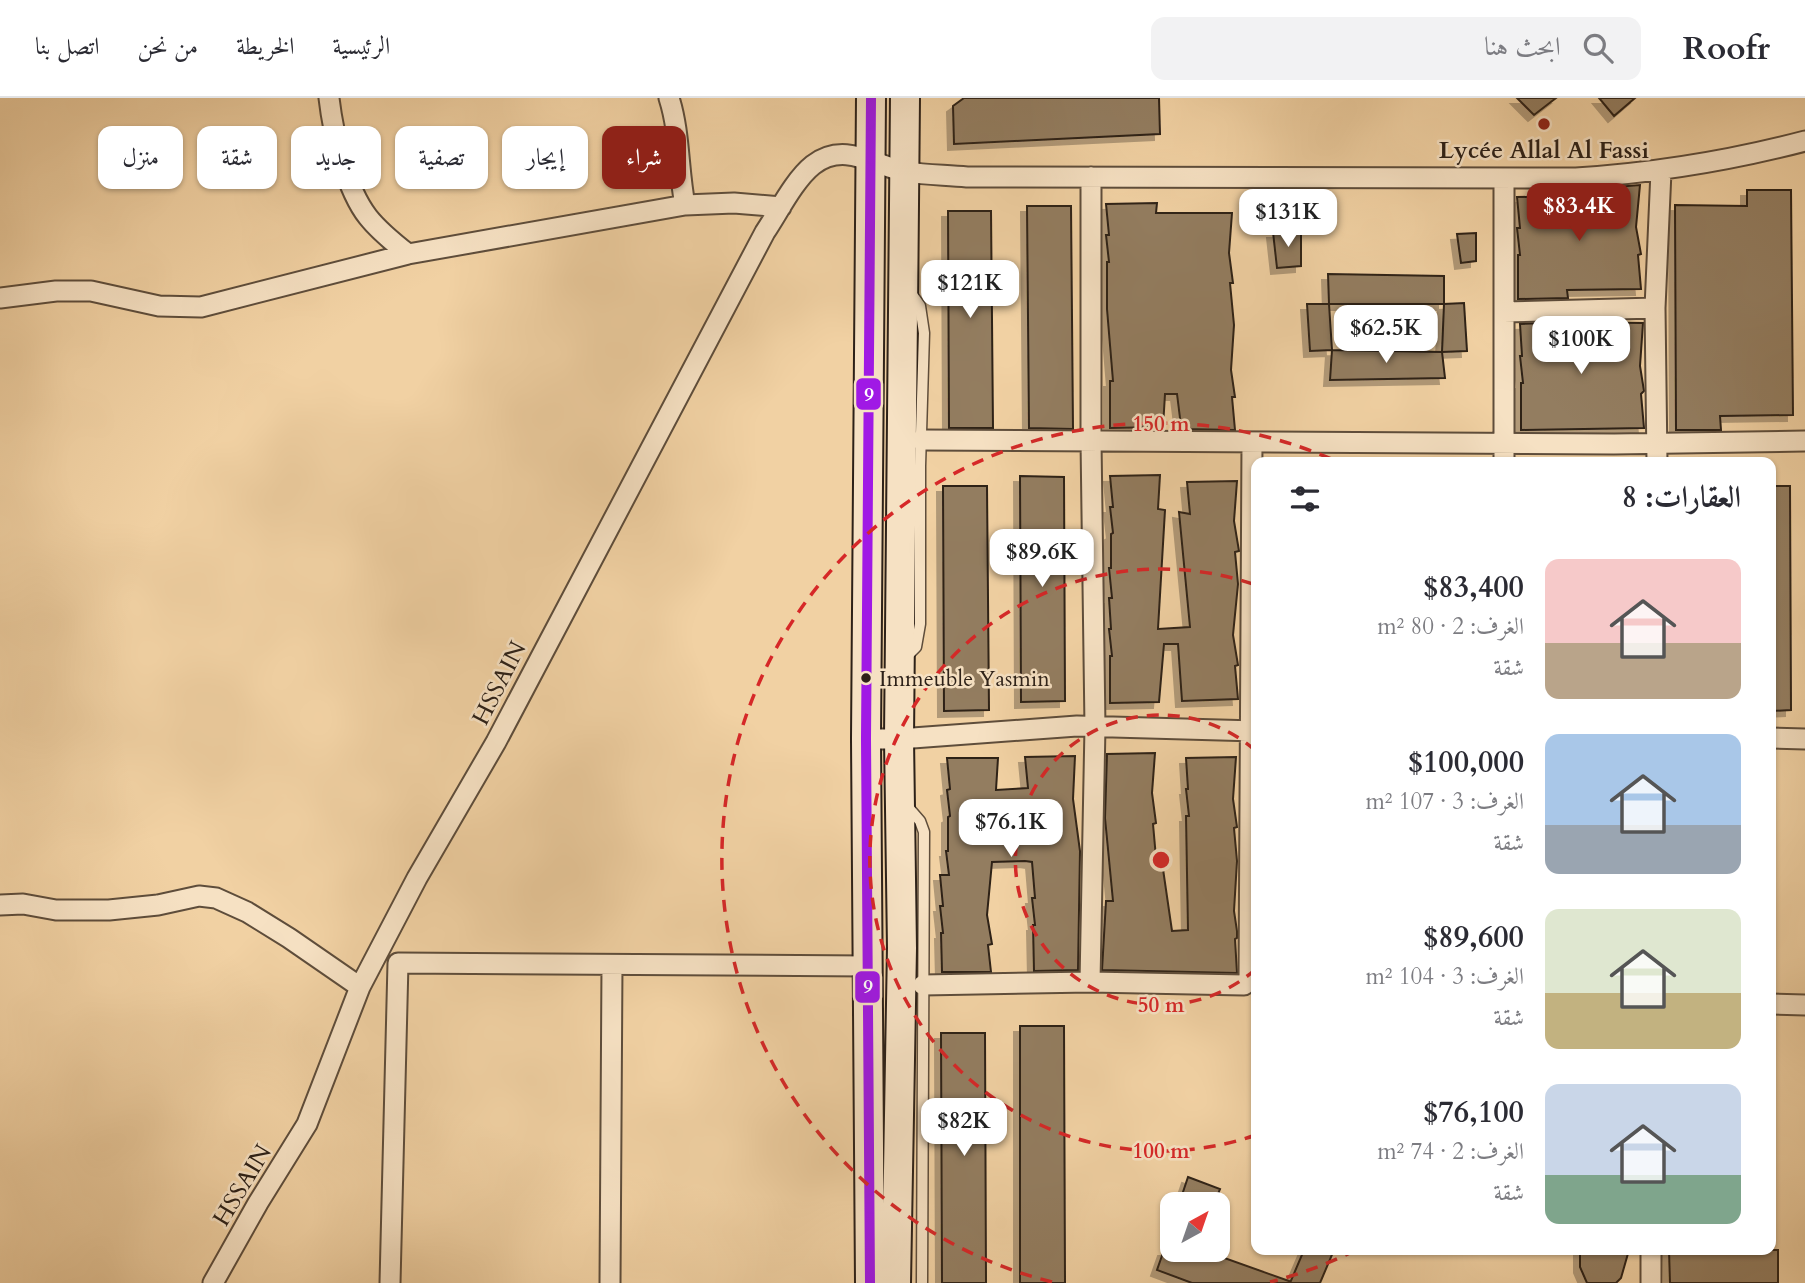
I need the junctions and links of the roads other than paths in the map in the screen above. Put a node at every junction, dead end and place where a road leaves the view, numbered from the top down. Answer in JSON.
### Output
{"nodes":[{"id":1,"x":329,"y":98,"type":"edge"},
{"id":2,"x":668,"y":98,"type":"edge"},
{"id":3,"x":872,"y":98,"type":"edge"},
{"id":4,"x":905,"y":98,"type":"edge"},
{"id":5,"x":1805,"y":141,"type":"edge"},
{"id":6,"x":872,"y":159,"type":"junction"},
{"id":7,"x":1661,"y":171,"type":"junction"},
{"id":8,"x":904,"y":172,"type":"junction"},
{"id":9,"x":1091,"y":177,"type":"junction"},
{"id":10,"x":1504,"y":178,"type":"junction"},
{"id":11,"x":685,"y":205,"type":"junction"},
{"id":12,"x":781,"y":207,"type":"junction"},
{"id":13,"x":408,"y":254,"type":"junction"},
{"id":14,"x":903,"y":284,"type":"junction"},
{"id":15,"x":0,"y":298,"type":"edge"},
{"id":16,"x":1655,"y":308,"type":"junction"},
{"id":17,"x":1504,"y":312,"type":"junction"},
{"id":18,"x":921,"y":440,"type":"junction"},
{"id":19,"x":1091,"y":441,"type":"junction"},
{"id":20,"x":1805,"y":441,"type":"edge"},
{"id":21,"x":1252,"y":442,"type":"junction"},
{"id":22,"x":1504,"y":452,"type":"edge"},
{"id":23,"x":1658,"y":453,"type":"edge"},
{"id":24,"x":1252,"y":457,"type":"edge"},
{"id":25,"x":900,"y":663,"type":"junction"},
{"id":26,"x":1095,"y":727,"type":"junction"},
{"id":27,"x":1251,"y":731,"type":"edge"},
{"id":28,"x":1776,"y":738,"type":"edge"},
{"id":29,"x":866,"y":739,"type":"junction"},
{"id":30,"x":899,"y":739,"type":"junction"},
{"id":31,"x":1805,"y":739,"type":"edge"},
{"id":32,"x":901,"y":801,"type":"junction"},
{"id":33,"x":0,"y":905,"type":"edge"},
{"id":34,"x":1251,"y":950,"type":"edge"},
{"id":35,"x":612,"y":965,"type":"junction"},
{"id":36,"x":868,"y":966,"type":"junction"},
{"id":37,"x":1090,"y":982,"type":"junction"},
{"id":38,"x":923,"y":985,"type":"junction"},
{"id":39,"x":360,"y":987,"type":"junction"},
{"id":40,"x":1776,"y":1004,"type":"edge"},
{"id":41,"x":1805,"y":1005,"type":"edge"},
{"id":42,"x":1651,"y":1255,"type":"edge"},
{"id":43,"x":213,"y":1283,"type":"edge"},
{"id":44,"x":390,"y":1283,"type":"edge"},
{"id":45,"x":610,"y":1283,"type":"edge"},
{"id":46,"x":870,"y":1283,"type":"edge"},
{"id":47,"x":896,"y":1283,"type":"edge"},
{"id":48,"x":922,"y":1283,"type":"edge"},
{"id":49,"x":1651,"y":1283,"type":"edge"}],
"edges":[{"from":1,"to":13,"type":"street"},
{"from":2,"to":11,"type":"street"},
{"from":3,"to":6,"type":"street"},
{"from":4,"to":8,"type":"street"},
{"from":5,"to":7,"type":"street","name":"HSSAIN"},
{"from":6,"to":8,"type":"street","name":"HSSAIN"},
{"from":6,"to":12,"type":"street","name":"HSSAIN"},
{"from":6,"to":29,"type":"street"},
{"from":7,"to":10,"type":"street","name":"HSSAIN"},
{"from":7,"to":16,"type":"street"},
{"from":8,"to":9,"type":"street","name":"HSSAIN"},
{"from":8,"to":14,"type":"street"},
{"from":9,"to":10,"type":"street","name":"HSSAIN"},
{"from":9,"to":19,"type":"street"},
{"from":10,"to":17,"type":"street"},
{"from":11,"to":12,"type":"street"},
{"from":11,"to":13,"type":"street"},
{"from":12,"to":39,"type":"street","name":"HSSAIN"},
{"from":13,"to":15,"type":"street"},
{"from":14,"to":18,"type":"lane"},
{"from":14,"to":25,"type":"street"},
{"from":16,"to":17,"type":"street"},
{"from":16,"to":23,"type":"street"},
{"from":17,"to":22,"type":"street"},
{"from":18,"to":19,"type":"street"},
{"from":18,"to":25,"type":"lane"},
{"from":19,"to":21,"type":"street"},
{"from":19,"to":26,"type":"street"},
{"from":20,"to":23,"type":"street"},
{"from":21,"to":22,"type":"street"},
{"from":21,"to":24,"type":"street"},
{"from":22,"to":23,"type":"street"},
{"from":25,"to":30,"type":"street"},
{"from":26,"to":27,"type":"street"},
{"from":26,"to":30,"type":"street"},
{"from":26,"to":37,"type":"street"},
{"from":28,"to":31,"type":"street"},
{"from":29,"to":30,"type":"street"},
{"from":29,"to":36,"type":"street"},
{"from":30,"to":32,"type":"street"},
{"from":32,"to":38,"type":"lane"},
{"from":32,"to":47,"type":"street"},
{"from":33,"to":39,"type":"street"},
{"from":34,"to":37,"type":"street"},
{"from":35,"to":36,"type":"street"},
{"from":35,"to":44,"type":"street"},
{"from":35,"to":45,"type":"street"},
{"from":36,"to":46,"type":"street"},
{"from":37,"to":38,"type":"street"},
{"from":38,"to":48,"type":"lane"},
{"from":39,"to":43,"type":"street","name":"HSSAIN"},
{"from":40,"to":41,"type":"street"},
{"from":42,"to":49,"type":"street"}]}
